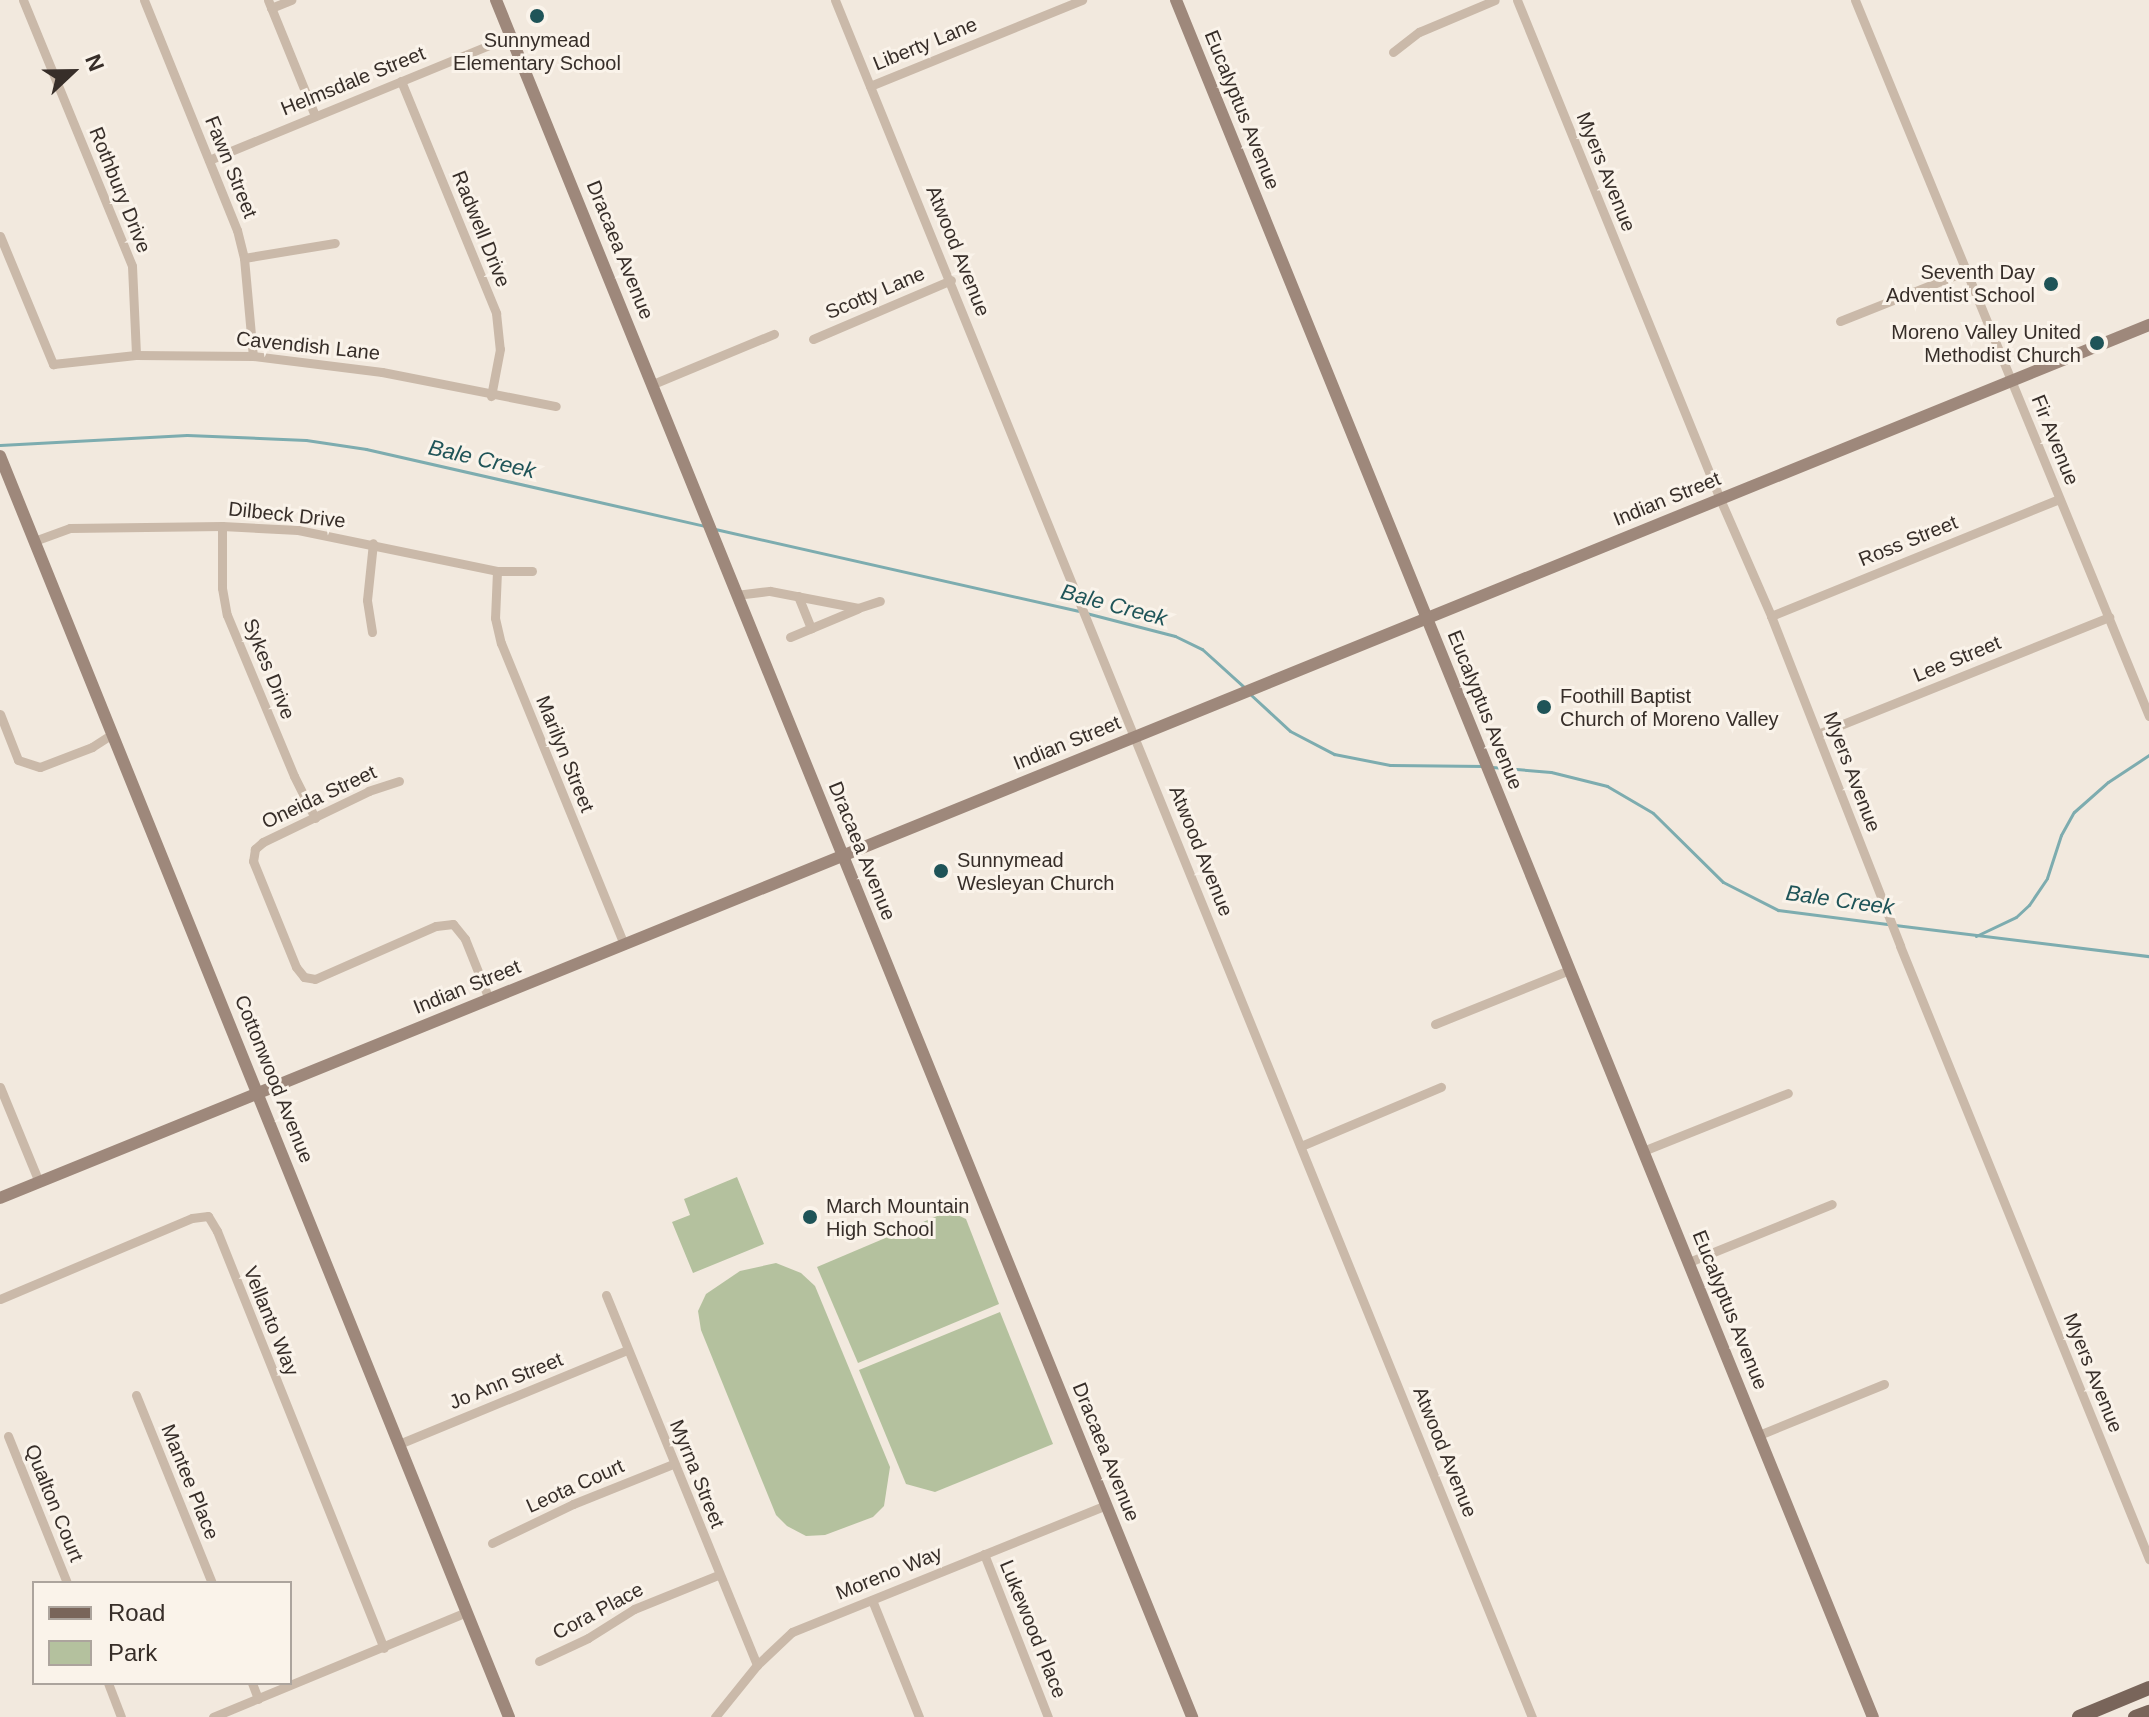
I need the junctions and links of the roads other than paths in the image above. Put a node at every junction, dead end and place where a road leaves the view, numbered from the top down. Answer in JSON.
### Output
{"nodes":[{"id":1,"x":23,"y":0,"type":"edge"},
{"id":2,"x":144,"y":0,"type":"edge"},
{"id":3,"x":291,"y":0,"type":"edge"},
{"id":4,"x":496,"y":0,"type":"edge"},
{"id":5,"x":835,"y":0,"type":"edge"},
{"id":6,"x":1082,"y":0,"type":"edge"},
{"id":7,"x":1176,"y":0,"type":"edge"},
{"id":8,"x":1495,"y":0,"type":"edge"},
{"id":9,"x":1517,"y":0,"type":"edge"},
{"id":10,"x":1855,"y":0,"type":"edge"},
{"id":11,"x":270,"y":4,"type":"edge"},
{"id":12,"x":511,"y":36,"type":"junction"},
{"id":13,"x":1393,"y":52,"type":"dead end"},
{"id":14,"x":401,"y":81,"type":"junction"},
{"id":15,"x":870,"y":86,"type":"junction"},
{"id":16,"x":315,"y":116,"type":"junction"},
{"id":17,"x":209,"y":160,"type":"junction"},
{"id":18,"x":0,"y":236,"type":"edge"},
{"id":19,"x":335,"y":243,"type":"dead end"},
{"id":20,"x":244,"y":258,"type":"junction"},
{"id":21,"x":1966,"y":271,"type":"junction"},
{"id":22,"x":951,"y":280,"type":"junction"},
{"id":23,"x":1840,"y":321,"type":"dead end"},
{"id":24,"x":2149,"y":325,"type":"edge"},
{"id":25,"x":774,"y":334,"type":"dead end"},
{"id":26,"x":813,"y":339,"type":"dead end"},
{"id":27,"x":136,"y":355,"type":"junction"},
{"id":28,"x":253,"y":356,"type":"junction"},
{"id":29,"x":2011,"y":381,"type":"junction"},
{"id":30,"x":653,"y":384,"type":"junction"},
{"id":31,"x":491,"y":396,"type":"junction"},
{"id":32,"x":556,"y":406,"type":"dead end"},
{"id":33,"x":2,"y":461,"type":"edge"},
{"id":34,"x":1720,"y":499,"type":"junction"},
{"id":35,"x":2059,"y":499,"type":"junction"},
{"id":36,"x":222,"y":526,"type":"junction"},
{"id":37,"x":37,"y":540,"type":"junction"},
{"id":38,"x":373,"y":543,"type":"junction"},
{"id":39,"x":497,"y":571,"type":"junction"},
{"id":40,"x":532,"y":571,"type":"dead end"},
{"id":41,"x":736,"y":595,"type":"junction"},
{"id":42,"x":798,"y":596,"type":"junction"},
{"id":43,"x":880,"y":601,"type":"dead end"},
{"id":44,"x":858,"y":608,"type":"junction"},
{"id":45,"x":1771,"y":616,"type":"junction"},
{"id":46,"x":2109,"y":617,"type":"junction"},
{"id":47,"x":1426,"y":619,"type":"junction"},
{"id":48,"x":811,"y":628,"type":"junction"},
{"id":49,"x":372,"y":632,"type":"dead end"},
{"id":50,"x":790,"y":637,"type":"dead end"},
{"id":51,"x":0,"y":714,"type":"edge"},
{"id":52,"x":2149,"y":716,"type":"edge"},
{"id":53,"x":112,"y":734,"type":"junction"},
{"id":54,"x":1818,"y":734,"type":"junction"},
{"id":55,"x":1135,"y":737,"type":"junction"},
{"id":56,"x":399,"y":781,"type":"dead end"},
{"id":57,"x":315,"y":818,"type":"junction"},
{"id":58,"x":843,"y":856,"type":"junction"},
{"id":59,"x":624,"y":945,"type":"junction"},
{"id":60,"x":1569,"y":970,"type":"junction"},
{"id":61,"x":489,"y":999,"type":"junction"},
{"id":62,"x":1435,"y":1024,"type":"dead end"},
{"id":63,"x":0,"y":1087,"type":"edge"},
{"id":64,"x":1441,"y":1087,"type":"dead end"},
{"id":65,"x":259,"y":1093,"type":"junction"},
{"id":66,"x":1788,"y":1093,"type":"dead end"},
{"id":67,"x":1301,"y":1146,"type":"junction"},
{"id":68,"x":1643,"y":1151,"type":"junction"},
{"id":69,"x":39,"y":1182,"type":"junction"},
{"id":70,"x":0,"y":1198,"type":"edge"},
{"id":71,"x":1832,"y":1204,"type":"dead end"},
{"id":72,"x":1689,"y":1262,"type":"junction"},
{"id":73,"x":606,"y":1295,"type":"dead end"},
{"id":74,"x":0,"y":1299,"type":"edge"},
{"id":75,"x":627,"y":1350,"type":"junction"},
{"id":76,"x":1884,"y":1384,"type":"dead end"},
{"id":77,"x":136,"y":1395,"type":"dead end"},
{"id":78,"x":1759,"y":1435,"type":"junction"},
{"id":79,"x":8,"y":1436,"type":"dead end"},
{"id":80,"x":399,"y":1444,"type":"junction"},
{"id":81,"x":673,"y":1464,"type":"junction"},
{"id":82,"x":1106,"y":1505,"type":"junction"},
{"id":83,"x":492,"y":1543,"type":"dead end"},
{"id":84,"x":984,"y":1554,"type":"junction"},
{"id":85,"x":2149,"y":1559,"type":"edge"},
{"id":86,"x":718,"y":1575,"type":"junction"},
{"id":87,"x":66,"y":1581,"type":"edge"},
{"id":88,"x":211,"y":1581,"type":"edge"},
{"id":89,"x":872,"y":1600,"type":"junction"},
{"id":90,"x":467,"y":1612,"type":"junction"},
{"id":91,"x":384,"y":1648,"type":"junction"},
{"id":92,"x":539,"y":1661,"type":"dead end"},
{"id":93,"x":757,"y":1665,"type":"junction"},
{"id":94,"x":109,"y":1685,"type":"edge"},
{"id":95,"x":253,"y":1685,"type":"edge"},
{"id":96,"x":2149,"y":1688,"type":"edge"},
{"id":97,"x":258,"y":1699,"type":"junction"},
{"id":98,"x":2149,"y":1712,"type":"edge"},
{"id":99,"x":717,"y":1716,"type":"edge"},
{"id":100,"x":121,"y":1717,"type":"edge"},
{"id":101,"x":213,"y":1717,"type":"edge"},
{"id":102,"x":509,"y":1717,"type":"edge"},
{"id":103,"x":919,"y":1717,"type":"edge"},
{"id":104,"x":1048,"y":1717,"type":"edge"},
{"id":105,"x":1192,"y":1717,"type":"edge"},
{"id":106,"x":1532,"y":1717,"type":"edge"},
{"id":107,"x":1873,"y":1717,"type":"edge"},
{"id":108,"x":2079,"y":1717,"type":"edge"},
{"id":109,"x":2135,"y":1717,"type":"edge"}],
"edges":[{"from":1,"to":27,"type":"street","name":"Rothbury Drive"},
{"from":2,"to":17,"type":"street","name":"Fawn Street"},
{"from":3,"to":11,"type":"street"},
{"from":4,"to":12,"type":"street","name":"Dracaea Avenue"},
{"from":5,"to":15,"type":"street","name":"Atwood Avenue"},
{"from":6,"to":15,"type":"street","name":"Liberty Lane"},
{"from":7,"to":47,"type":"street","name":"Eucalyptus Avenue"},
{"from":8,"to":13,"type":"street"},
{"from":9,"to":34,"type":"street","name":"Myers Avenue"},
{"from":10,"to":21,"type":"street","name":"Fir Avenue"},
{"from":11,"to":16,"type":"street"},
{"from":12,"to":14,"type":"street","name":"Helmsdale Street"},
{"from":12,"to":30,"type":"street","name":"Dracaea Avenue"},
{"from":14,"to":16,"type":"street","name":"Helmsdale Street"},
{"from":14,"to":31,"type":"street","name":"Radwell Drive"},
{"from":15,"to":22,"type":"street","name":"Atwood Avenue"},
{"from":16,"to":17,"type":"street","name":"Helmsdale Street"},
{"from":17,"to":20,"type":"street","name":"Fawn Street"},
{"from":18,"to":27,"type":"street","name":"Cavendish Lane"},
{"from":19,"to":20,"type":"street"},
{"from":20,"to":28,"type":"street","name":"Fawn Street"},
{"from":21,"to":23,"type":"street"},
{"from":21,"to":29,"type":"street","name":"Fir Avenue"},
{"from":22,"to":26,"type":"street","name":"Scotty Lane"},
{"from":22,"to":55,"type":"street","name":"Atwood Avenue"},
{"from":24,"to":29,"type":"street","name":"Indian Street"},
{"from":25,"to":30,"type":"street"},
{"from":27,"to":28,"type":"street","name":"Cavendish Lane"},
{"from":28,"to":31,"type":"street","name":"Cavendish Lane"},
{"from":29,"to":34,"type":"street","name":"Indian Street"},
{"from":29,"to":35,"type":"street","name":"Fir Avenue"},
{"from":30,"to":41,"type":"street","name":"Dracaea Avenue"},
{"from":31,"to":32,"type":"street","name":"Cavendish Lane"},
{"from":33,"to":37,"type":"street","name":"Cottonwood Avenue"},
{"from":34,"to":45,"type":"street","name":"Myers Avenue"},
{"from":34,"to":47,"type":"street","name":"Indian Street"},
{"from":35,"to":45,"type":"street","name":"Ross Street"},
{"from":35,"to":46,"type":"street","name":"Fir Avenue"},
{"from":36,"to":37,"type":"street","name":"Dilbeck Drive"},
{"from":36,"to":38,"type":"street","name":"Dilbeck Drive"},
{"from":36,"to":57,"type":"street","name":"Sykes Drive"},
{"from":37,"to":53,"type":"street","name":"Cottonwood Avenue"},
{"from":38,"to":39,"type":"street","name":"Dilbeck Drive"},
{"from":38,"to":49,"type":"street"},
{"from":39,"to":40,"type":"street","name":"Dilbeck Drive"},
{"from":39,"to":59,"type":"street","name":"Marilyn Street"},
{"from":41,"to":42,"type":"street"},
{"from":41,"to":58,"type":"street","name":"Dracaea Avenue"},
{"from":42,"to":44,"type":"street"},
{"from":42,"to":48,"type":"street"},
{"from":43,"to":44,"type":"street"},
{"from":44,"to":48,"type":"street"},
{"from":45,"to":54,"type":"street","name":"Myers Avenue"},
{"from":46,"to":52,"type":"street","name":"Fir Avenue"},
{"from":46,"to":54,"type":"street","name":"Lee Street"},
{"from":47,"to":55,"type":"street","name":"Indian Street"},
{"from":47,"to":60,"type":"street","name":"Eucalyptus Avenue"},
{"from":48,"to":50,"type":"street"},
{"from":51,"to":53,"type":"street"},
{"from":53,"to":65,"type":"street","name":"Cottonwood Avenue"},
{"from":54,"to":85,"type":"street","name":"Myers Avenue"},
{"from":55,"to":58,"type":"street","name":"Indian Street"},
{"from":55,"to":67,"type":"street","name":"Atwood Avenue"},
{"from":56,"to":57,"type":"street","name":"Oneida Street"},
{"from":57,"to":61,"type":"street","name":"Oneida Street"},
{"from":58,"to":59,"type":"street","name":"Indian Street"},
{"from":58,"to":82,"type":"street","name":"Dracaea Avenue"},
{"from":59,"to":61,"type":"street","name":"Indian Street"},
{"from":60,"to":62,"type":"street"},
{"from":60,"to":68,"type":"street","name":"Eucalyptus Avenue"},
{"from":61,"to":65,"type":"street","name":"Indian Street"},
{"from":63,"to":69,"type":"street"},
{"from":64,"to":67,"type":"street"},
{"from":65,"to":69,"type":"street","name":"Indian Street"},
{"from":65,"to":80,"type":"street","name":"Cottonwood Avenue"},
{"from":66,"to":68,"type":"street"},
{"from":67,"to":106,"type":"street","name":"Atwood Avenue"},
{"from":68,"to":72,"type":"street","name":"Eucalyptus Avenue"},
{"from":69,"to":70,"type":"street","name":"Indian Street"},
{"from":71,"to":72,"type":"street"},
{"from":72,"to":78,"type":"street","name":"Eucalyptus Avenue"},
{"from":73,"to":75,"type":"street","name":"Myrna Street"},
{"from":74,"to":91,"type":"street","name":"Vellanto Way"},
{"from":75,"to":80,"type":"street","name":"Jo Ann Street"},
{"from":75,"to":81,"type":"street","name":"Myrna Street"},
{"from":76,"to":78,"type":"street"},
{"from":77,"to":88,"type":"street","name":"Mantee Place"},
{"from":78,"to":107,"type":"street","name":"Eucalyptus Avenue"},
{"from":79,"to":87,"type":"street","name":"Qualton Court"},
{"from":80,"to":90,"type":"street","name":"Cottonwood Avenue"},
{"from":81,"to":83,"type":"street","name":"Leota Court"},
{"from":81,"to":86,"type":"street","name":"Myrna Street"},
{"from":82,"to":84,"type":"street","name":"Moreno Way"},
{"from":82,"to":105,"type":"street","name":"Dracaea Avenue"},
{"from":84,"to":89,"type":"street","name":"Moreno Way"},
{"from":84,"to":104,"type":"street","name":"Lukewood Place"},
{"from":86,"to":92,"type":"street","name":"Cora Place"},
{"from":86,"to":93,"type":"street","name":"Myrna Street"},
{"from":89,"to":93,"type":"street","name":"Moreno Way"},
{"from":89,"to":103,"type":"street"},
{"from":90,"to":91,"type":"street"},
{"from":90,"to":102,"type":"street","name":"Cottonwood Avenue"},
{"from":91,"to":97,"type":"street"},
{"from":93,"to":99,"type":"street","name":"Moreno Way"},
{"from":94,"to":100,"type":"street"},
{"from":95,"to":97,"type":"street"},
{"from":96,"to":108,"type":"main road"},
{"from":97,"to":101,"type":"street"},
{"from":98,"to":109,"type":"main road"}]}
